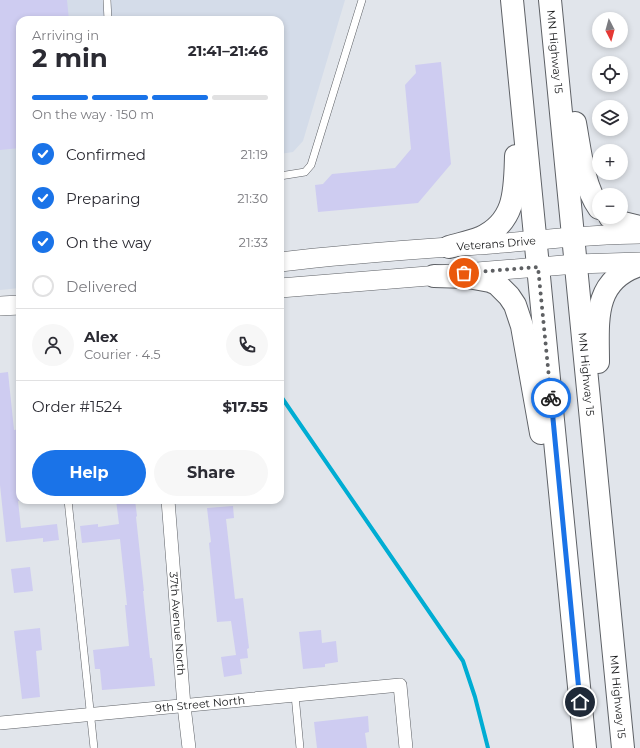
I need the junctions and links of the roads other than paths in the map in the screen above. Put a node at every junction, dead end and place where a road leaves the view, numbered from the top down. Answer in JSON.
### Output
{"nodes":[{"id":1,"x":107,"y":0,"type":"edge"},
{"id":2,"x":362,"y":0,"type":"edge"},
{"id":3,"x":512,"y":0,"type":"edge"},
{"id":4,"x":551,"y":0,"type":"edge"},
{"id":5,"x":108,"y":16,"type":"edge"},
{"id":6,"x":519,"y":70,"type":"junction"},
{"id":7,"x":284,"y":175,"type":"edge"},
{"id":8,"x":592,"y":198,"type":"edge"},
{"id":9,"x":627,"y":224,"type":"edge"},
{"id":10,"x":640,"y":227,"type":"edge"},
{"id":11,"x":640,"y":234,"type":"edge"},
{"id":12,"x":574,"y":237,"type":"junction"},
{"id":13,"x":536,"y":240,"type":"junction"},
{"id":14,"x":450,"y":247,"type":"junction"},
{"id":15,"x":284,"y":261,"type":"edge"},
{"id":16,"x":576,"y":264,"type":"junction"},
{"id":17,"x":640,"y":264,"type":"edge"},
{"id":18,"x":538,"y":267,"type":"junction"},
{"id":19,"x":434,"y":276,"type":"junction"},
{"id":20,"x":284,"y":288,"type":"edge"},
{"id":21,"x":16,"y":304,"type":"edge"},
{"id":22,"x":0,"y":306,"type":"edge"},
{"id":23,"x":68,"y":504,"type":"edge"},
{"id":24,"x":168,"y":504,"type":"edge"},
{"id":25,"x":601,"y":522,"type":"junction"},
{"id":26,"x":567,"y":564,"type":"junction"},
{"id":27,"x":295,"y":695,"type":"junction"},
{"id":28,"x":184,"y":706,"type":"junction"},
{"id":29,"x":91,"y":714,"type":"junction"},
{"id":30,"x":0,"y":723,"type":"edge"},
{"id":31,"x":94,"y":748,"type":"edge"},
{"id":32,"x":189,"y":748,"type":"edge"},
{"id":33,"x":300,"y":748,"type":"edge"},
{"id":34,"x":406,"y":748,"type":"edge"},
{"id":35,"x":585,"y":748,"type":"edge"},
{"id":36,"x":624,"y":748,"type":"edge"}],
"edges":[{"from":1,"to":5,"type":"lane"},
{"from":2,"to":7,"type":"lane"},
{"from":3,"to":6,"type":"highway"},
{"from":4,"to":8,"type":"highway"},
{"from":4,"to":12,"type":"highway","name":"MN Highway 15"},
{"from":6,"to":13,"type":"highway"},
{"from":6,"to":14,"type":"highway"},
{"from":9,"to":10,"type":"highway"},
{"from":11,"to":12,"type":"main road","name":"Veterans Drive"},
{"from":12,"to":13,"type":"main road","name":"Veterans Drive"},
{"from":12,"to":16,"type":"highway","name":"MN Highway 15"},
{"from":13,"to":14,"type":"main road","name":"Veterans Drive"},
{"from":13,"to":18,"type":"highway"},
{"from":14,"to":15,"type":"main road","name":"Veterans Drive"},
{"from":16,"to":17,"type":"main road"},
{"from":16,"to":18,"type":"main road"},
{"from":16,"to":25,"type":"highway","name":"MN Highway 15"},
{"from":17,"to":25,"type":"highway"},
{"from":18,"to":19,"type":"main road"},
{"from":18,"to":26,"type":"highway"},
{"from":19,"to":20,"type":"main road"},
{"from":19,"to":26,"type":"highway"},
{"from":21,"to":22,"type":"main road"},
{"from":23,"to":29,"type":"lane"},
{"from":24,"to":28,"type":"street","name":"37th Avenue North"},
{"from":25,"to":36,"type":"highway","name":"MN Highway 15"},
{"from":26,"to":35,"type":"highway"},
{"from":27,"to":28,"type":"street","name":"9th Street North"},
{"from":27,"to":33,"type":"lane"},
{"from":27,"to":34,"type":"street","name":"9th Street North"},
{"from":28,"to":29,"type":"street","name":"9th Street North"},
{"from":28,"to":32,"type":"street","name":"37th Avenue North"},
{"from":29,"to":30,"type":"street","name":"9th Street North"},
{"from":29,"to":31,"type":"lane"}]}
